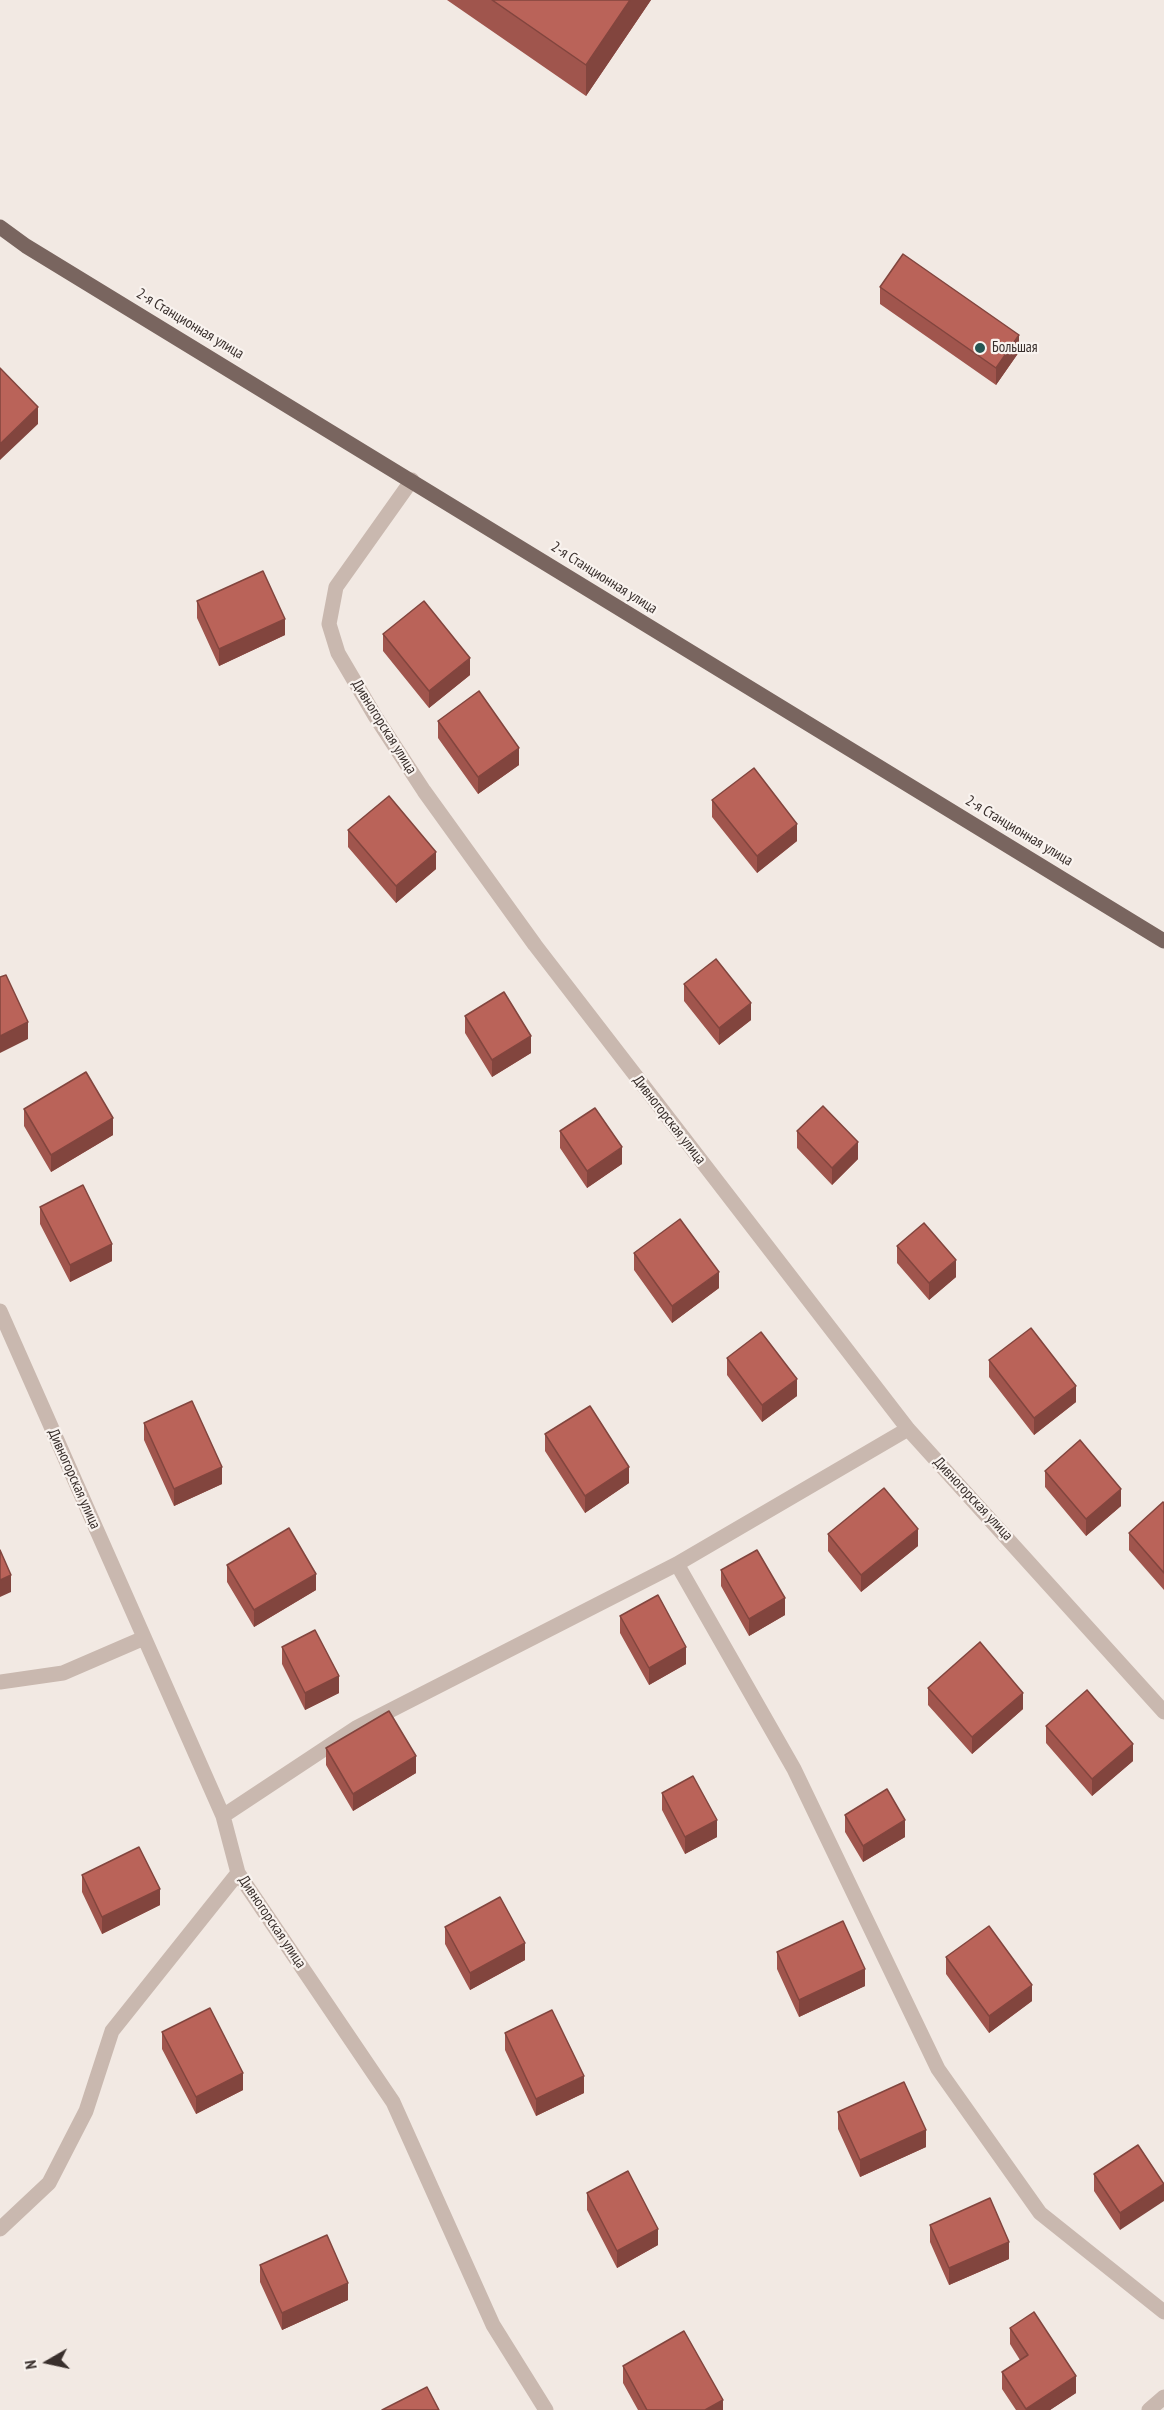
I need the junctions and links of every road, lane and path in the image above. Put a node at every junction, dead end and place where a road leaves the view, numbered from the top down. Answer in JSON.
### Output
{"nodes":[{"id":1,"x":0,"y":227,"type":"edge"},
{"id":2,"x":0,"y":236,"type":"edge"},
{"id":3,"x":26,"y":246,"type":"junction"},
{"id":4,"x":412,"y":480,"type":"junction"},
{"id":5,"x":1164,"y":941,"type":"edge"},
{"id":6,"x":0,"y":1311,"type":"edge"},
{"id":7,"x":908,"y":1429,"type":"junction"},
{"id":8,"x":677,"y":1564,"type":"junction"},
{"id":9,"x":144,"y":1638,"type":"junction"},
{"id":10,"x":0,"y":1682,"type":"edge"},
{"id":11,"x":1164,"y":1712,"type":"edge"},
{"id":12,"x":223,"y":1816,"type":"junction"},
{"id":13,"x":238,"y":1873,"type":"junction"},
{"id":14,"x":0,"y":2229,"type":"edge"},
{"id":15,"x":1164,"y":2312,"type":"edge"},
{"id":16,"x":1164,"y":2397,"type":"edge"},
{"id":17,"x":546,"y":2410,"type":"edge"},
{"id":18,"x":1149,"y":2410,"type":"edge"}],
"edges":[{"from":1,"to":3,"type":"main road","name":"2-я Станционная улица"},
{"from":2,"to":3,"type":"main road","name":"2-я Станционная улица"},
{"from":3,"to":4,"type":"main road","name":"2-я Станционная улица"},
{"from":4,"to":5,"type":"main road","name":"2-я Станционная улица"},
{"from":4,"to":7,"type":"street","name":"Дивногорская улица"},
{"from":6,"to":9,"type":"street","name":"Дивногорская улица"},
{"from":7,"to":8,"type":"street"},
{"from":7,"to":11,"type":"street","name":"Дивногорская улица"},
{"from":8,"to":12,"type":"street"},
{"from":8,"to":15,"type":"street"},
{"from":9,"to":10,"type":"street"},
{"from":9,"to":12,"type":"street","name":"Дивногорская улица"},
{"from":12,"to":13,"type":"street","name":"Дивногорская улица"},
{"from":13,"to":14,"type":"street"},
{"from":13,"to":17,"type":"street","name":"Дивногорская улица"},
{"from":16,"to":18,"type":"street"}]}
